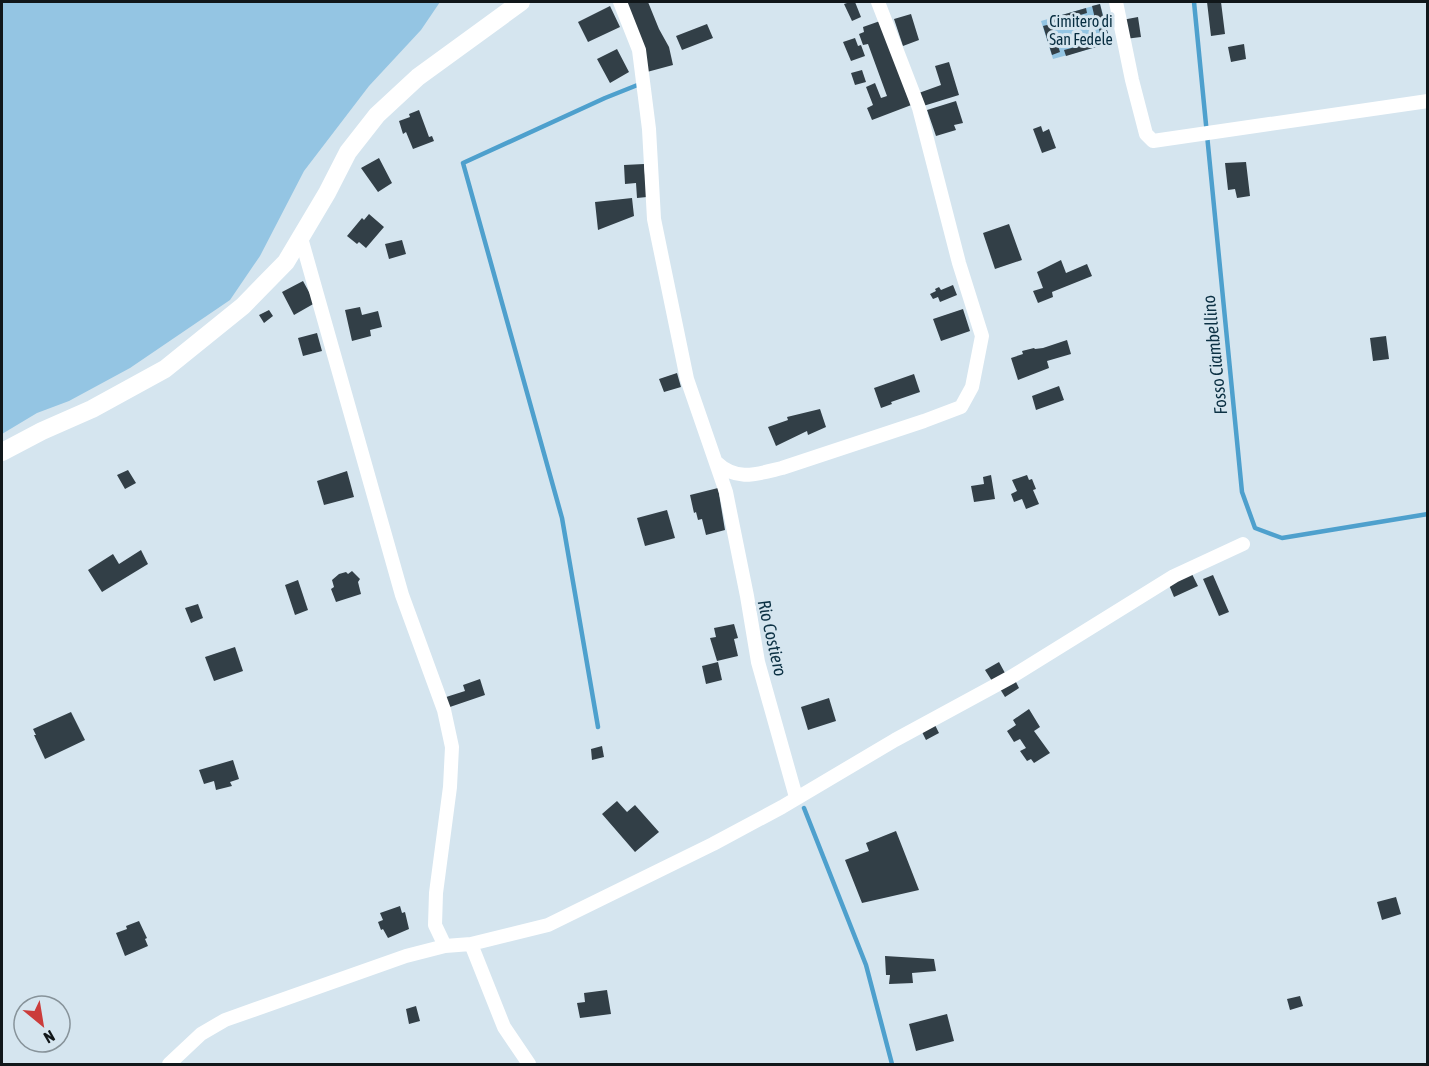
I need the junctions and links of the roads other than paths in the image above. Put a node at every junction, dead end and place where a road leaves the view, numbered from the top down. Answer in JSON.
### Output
{"nodes":[{"id":1,"x":521,"y":2,"type":"edge"},
{"id":2,"x":620,"y":2,"type":"edge"},
{"id":3,"x":878,"y":2,"type":"edge"},
{"id":4,"x":1116,"y":2,"type":"edge"},
{"id":5,"x":1428,"y":101,"type":"edge"},
{"id":6,"x":301,"y":238,"type":"junction"},
{"id":7,"x":2,"y":452,"type":"edge"},
{"id":8,"x":715,"y":460,"type":"junction"},
{"id":9,"x":1243,"y":544,"type":"dead end"},
{"id":10,"x":796,"y":797,"type":"junction"},
{"id":11,"x":471,"y":944,"type":"junction"},
{"id":12,"x":444,"y":946,"type":"junction"},
{"id":13,"x":169,"y":1065,"type":"edge"},
{"id":14,"x":529,"y":1065,"type":"edge"}],
"edges":[{"from":1,"to":6,"type":"main road"},
{"from":2,"to":8,"type":"street"},
{"from":3,"to":8,"type":"street"},
{"from":4,"to":5,"type":"street"},
{"from":6,"to":7,"type":"main road"},
{"from":6,"to":12,"type":"street"},
{"from":8,"to":10,"type":"street"},
{"from":9,"to":10,"type":"street"},
{"from":10,"to":11,"type":"street"},
{"from":11,"to":12,"type":"street"},
{"from":11,"to":14,"type":"street"},
{"from":12,"to":13,"type":"street"}]}
